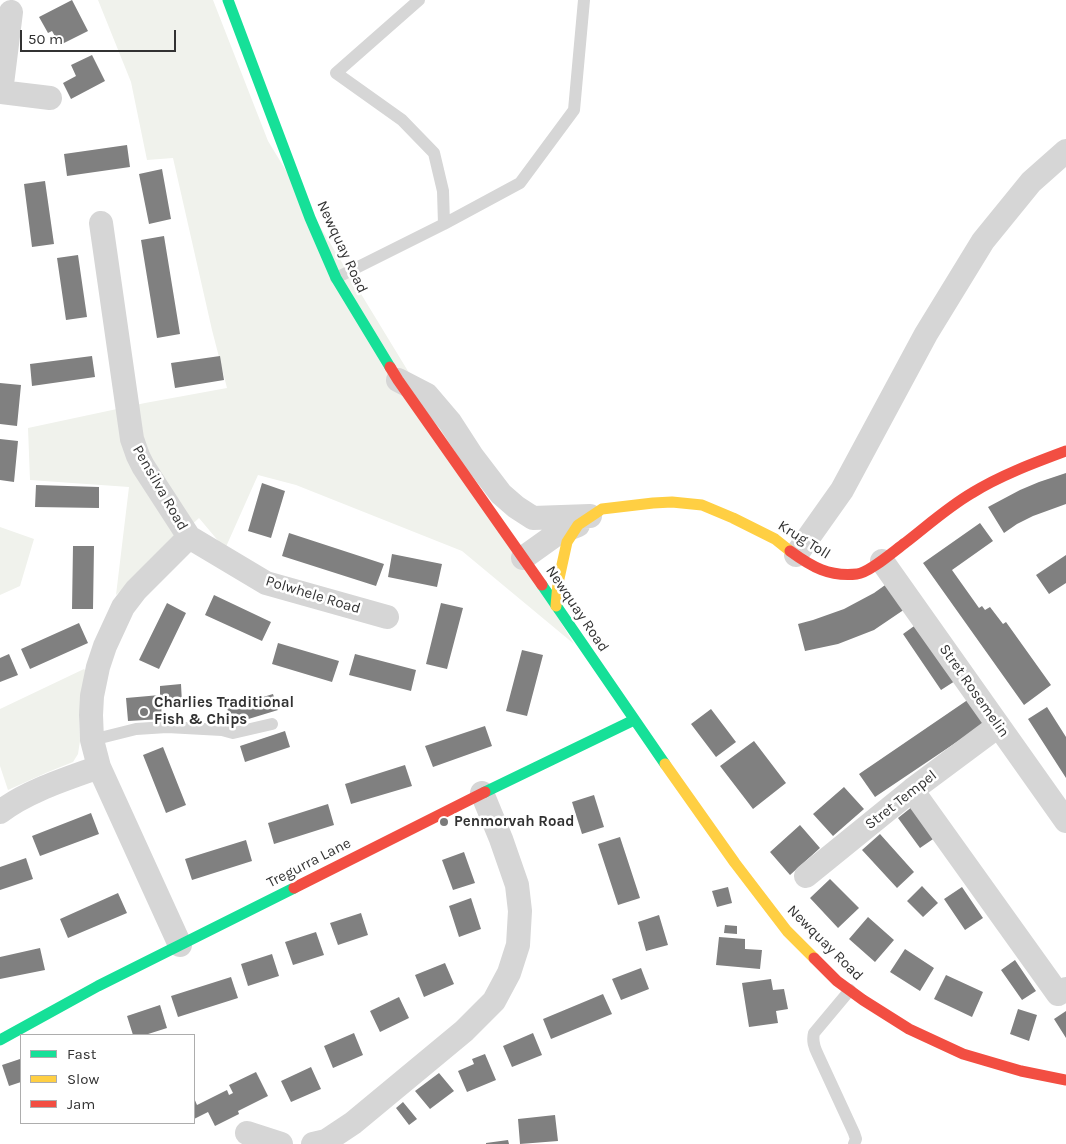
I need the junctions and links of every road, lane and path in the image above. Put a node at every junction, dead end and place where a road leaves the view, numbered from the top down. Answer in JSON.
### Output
{"nodes":[{"id":1,"x":228,"y":0,"type":"edge"},
{"id":2,"x":419,"y":0,"type":"edge"},
{"id":3,"x":584,"y":0,"type":"edge"},
{"id":4,"x":11,"y":12,"type":"dead end"},
{"id":5,"x":0,"y":92,"type":"edge"},
{"id":6,"x":50,"y":98,"type":"dead end"},
{"id":7,"x":1066,"y":151,"type":"edge"},
{"id":8,"x":101,"y":223,"type":"dead end"},
{"id":9,"x":444,"y":224,"type":"junction"},
{"id":10,"x":336,"y":278,"type":"junction"},
{"id":11,"x":398,"y":380,"type":"junction"},
{"id":12,"x":1066,"y":451,"type":"edge"},
{"id":13,"x":553,"y":518,"type":"junction"},
{"id":14,"x":584,"y":520,"type":"junction"},
{"id":15,"x":189,"y":537,"type":"junction"},
{"id":16,"x":520,"y":553,"type":"junction"},
{"id":17,"x":796,"y":555,"type":"junction"},
{"id":18,"x":882,"y":561,"type":"junction"},
{"id":19,"x":556,"y":606,"type":"junction"},
{"id":20,"x":387,"y":617,"type":"dead end"},
{"id":21,"x":634,"y":720,"type":"junction"},
{"id":22,"x":272,"y":724,"type":"dead end"},
{"id":23,"x":998,"y":726,"type":"junction"},
{"id":24,"x":92,"y":740,"type":"junction"},
{"id":25,"x":98,"y":767,"type":"junction"},
{"id":26,"x":912,"y":790,"type":"junction"},
{"id":27,"x":482,"y":793,"type":"junction"},
{"id":28,"x":0,"y":812,"type":"edge"},
{"id":29,"x":1066,"y":821,"type":"edge"},
{"id":30,"x":806,"y":876,"type":"dead end"},
{"id":31,"x":180,"y":945,"type":"junction"},
{"id":32,"x":1066,"y":989,"type":"edge"},
{"id":33,"x":850,"y":990,"type":"junction"},
{"id":34,"x":0,"y":1040,"type":"edge"},
{"id":35,"x":1066,"y":1080,"type":"edge"},
{"id":36,"x":247,"y":1133,"type":"dead end"},
{"id":37,"x":281,"y":1144,"type":"edge"},
{"id":38,"x":314,"y":1144,"type":"edge"},
{"id":39,"x":854,"y":1144,"type":"edge"}],
"edges":[{"from":1,"to":10,"type":"main road","name":"Newquay Road"},
{"from":2,"to":9,"type":"lane"},
{"from":3,"to":9,"type":"lane"},
{"from":4,"to":5,"type":"street"},
{"from":5,"to":6,"type":"street"},
{"from":7,"to":17,"type":"street"},
{"from":8,"to":15,"type":"street","name":"Pensilva Road"},
{"from":9,"to":10,"type":"lane"},
{"from":10,"to":11,"type":"main road","name":"Newquay Road"},
{"from":11,"to":13,"type":"street"},
{"from":11,"to":16,"type":"main road","name":"Newquay Road"},
{"from":12,"to":18,"type":"main road","name":"Krug Toll"},
{"from":13,"to":14,"type":"street"},
{"from":13,"to":16,"type":"street"},
{"from":14,"to":16,"type":"street"},
{"from":14,"to":17,"type":"main road","name":"Krug Toll"},
{"from":14,"to":19,"type":"main road"},
{"from":15,"to":20,"type":"street","name":"Polwhele Road"},
{"from":15,"to":24,"type":"street","name":"Pensilva Road"},
{"from":16,"to":19,"type":"main road","name":"Newquay Road"},
{"from":17,"to":18,"type":"main road","name":"Krug Toll"},
{"from":18,"to":23,"type":"street","name":"Stret Rosemelin"},
{"from":19,"to":21,"type":"main road","name":"Newquay Road"},
{"from":21,"to":27,"type":"main road","name":"Tregurra Lane"},
{"from":21,"to":33,"type":"main road","name":"Newquay Road"},
{"from":22,"to":24,"type":"lane"},
{"from":23,"to":26,"type":"street","name":"Stret Tempel"},
{"from":23,"to":29,"type":"street","name":"Stret Rosemelin"},
{"from":24,"to":25,"type":"street","name":"Pensilva Road"},
{"from":25,"to":28,"type":"street"},
{"from":25,"to":31,"type":"street","name":"Pensilva Road"},
{"from":26,"to":30,"type":"street","name":"Stret Tempel"},
{"from":26,"to":32,"type":"street"},
{"from":27,"to":31,"type":"main road","name":"Tregurra Lane"},
{"from":27,"to":38,"type":"street"},
{"from":31,"to":34,"type":"main road","name":"Tregurra Lane"},
{"from":33,"to":35,"type":"main road","name":"Newquay Road"},
{"from":33,"to":39,"type":"lane"},
{"from":36,"to":37,"type":"street"}]}
